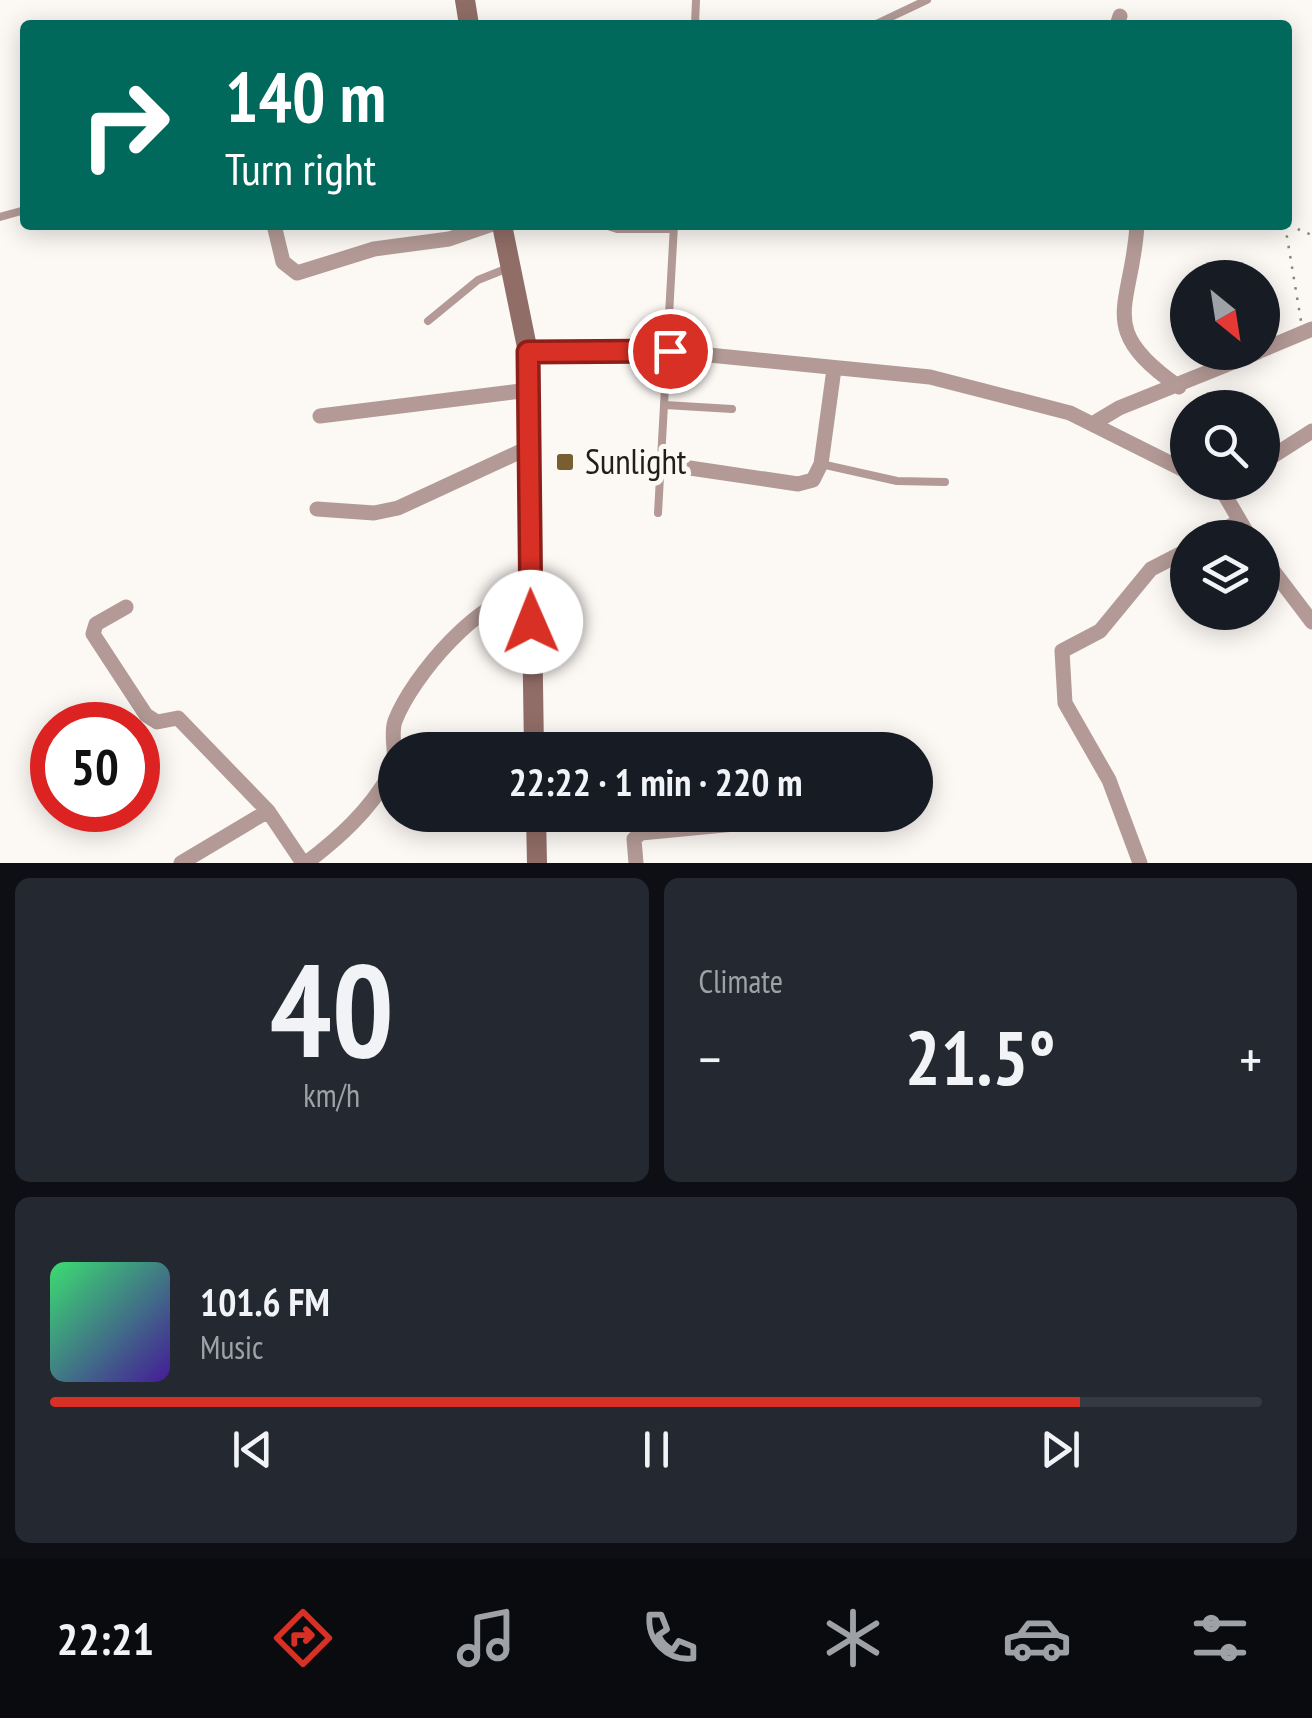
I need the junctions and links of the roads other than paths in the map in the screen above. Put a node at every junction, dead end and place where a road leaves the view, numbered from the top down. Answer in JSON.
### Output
{"nodes":[{"id":1,"x":927,"y":0,"type":"edge"},
{"id":2,"x":885,"y":20,"type":"edge"},
{"id":3,"x":275,"y":230,"type":"edge"},
{"id":4,"x":475,"y":230,"type":"edge"},
{"id":5,"x":503,"y":230,"type":"edge"},
{"id":6,"x":674,"y":230,"type":"edge"},
{"id":7,"x":1137,"y":230,"type":"edge"},
{"id":8,"x":512,"y":266,"type":"junction"},
{"id":9,"x":428,"y":321,"type":"dead end"},
{"id":10,"x":1309,"y":330,"type":"edge"},
{"id":11,"x":1280,"y":343,"type":"edge"},
{"id":12,"x":670,"y":351,"type":"junction"},
{"id":13,"x":528,"y":352,"type":"junction"},
{"id":14,"x":834,"y":369,"type":"junction"},
{"id":15,"x":1217,"y":370,"type":"edge"},
{"id":16,"x":1178,"y":386,"type":"junction"},
{"id":17,"x":530,"y":390,"type":"junction"},
{"id":18,"x":665,"y":405,"type":"junction"},
{"id":19,"x":732,"y":409,"type":"dead end"},
{"id":20,"x":320,"y":416,"type":"dead end"},
{"id":21,"x":1094,"y":423,"type":"junction"},
{"id":22,"x":1312,"y":431,"type":"edge"},
{"id":23,"x":530,"y":447,"type":"junction"},
{"id":24,"x":1280,"y":451,"type":"edge"},
{"id":25,"x":1170,"y":463,"type":"edge"},
{"id":26,"x":663,"y":464,"type":"junction"},
{"id":27,"x":821,"y":464,"type":"junction"},
{"id":28,"x":944,"y":482,"type":"dead end"},
{"id":29,"x":318,"y":510,"type":"dead end"},
{"id":30,"x":658,"y":513,"type":"dead end"},
{"id":31,"x":1170,"y":559,"type":"edge"},
{"id":32,"x":1280,"y":580,"type":"edge"},
{"id":33,"x":530,"y":593,"type":"junction"},
{"id":34,"x":126,"y":606,"type":"dead end"},
{"id":35,"x":1312,"y":622,"type":"edge"},
{"id":36,"x":534,"y":732,"type":"edge"},
{"id":37,"x":268,"y":812,"type":"junction"},
{"id":38,"x":536,"y":832,"type":"edge"},
{"id":39,"x":662,"y":832,"type":"edge"},
{"id":40,"x":181,"y":863,"type":"edge"},
{"id":41,"x":304,"y":863,"type":"edge"},
{"id":42,"x":537,"y":863,"type":"edge"},
{"id":43,"x":636,"y":863,"type":"edge"},
{"id":44,"x":1140,"y":863,"type":"edge"}],
"edges":[{"from":1,"to":2,"type":"lane"},
{"from":3,"to":4,"type":"street"},
{"from":5,"to":8,"type":"main road"},
{"from":6,"to":12,"type":"lane"},
{"from":7,"to":16,"type":"street"},
{"from":8,"to":9,"type":"lane"},
{"from":8,"to":13,"type":"main road"},
{"from":10,"to":11,"type":"street"},
{"from":12,"to":13,"type":"street"},
{"from":12,"to":14,"type":"street"},
{"from":12,"to":18,"type":"lane"},
{"from":13,"to":17,"type":"main road"},
{"from":14,"to":21,"type":"street"},
{"from":14,"to":27,"type":"street"},
{"from":15,"to":16,"type":"street"},
{"from":16,"to":21,"type":"street"},
{"from":17,"to":20,"type":"street"},
{"from":17,"to":23,"type":"main road"},
{"from":18,"to":19,"type":"lane"},
{"from":18,"to":26,"type":"lane"},
{"from":21,"to":25,"type":"street"},
{"from":22,"to":24,"type":"street"},
{"from":23,"to":29,"type":"street"},
{"from":23,"to":33,"type":"main road"},
{"from":26,"to":27,"type":"street"},
{"from":26,"to":30,"type":"lane"},
{"from":27,"to":28,"type":"lane"},
{"from":31,"to":44,"type":"street"},
{"from":32,"to":35,"type":"street"},
{"from":33,"to":36,"type":"main road"},
{"from":33,"to":41,"type":"street"},
{"from":34,"to":37,"type":"street"},
{"from":37,"to":40,"type":"street"},
{"from":37,"to":41,"type":"street"},
{"from":38,"to":42,"type":"main road"},
{"from":39,"to":43,"type":"street"}]}
